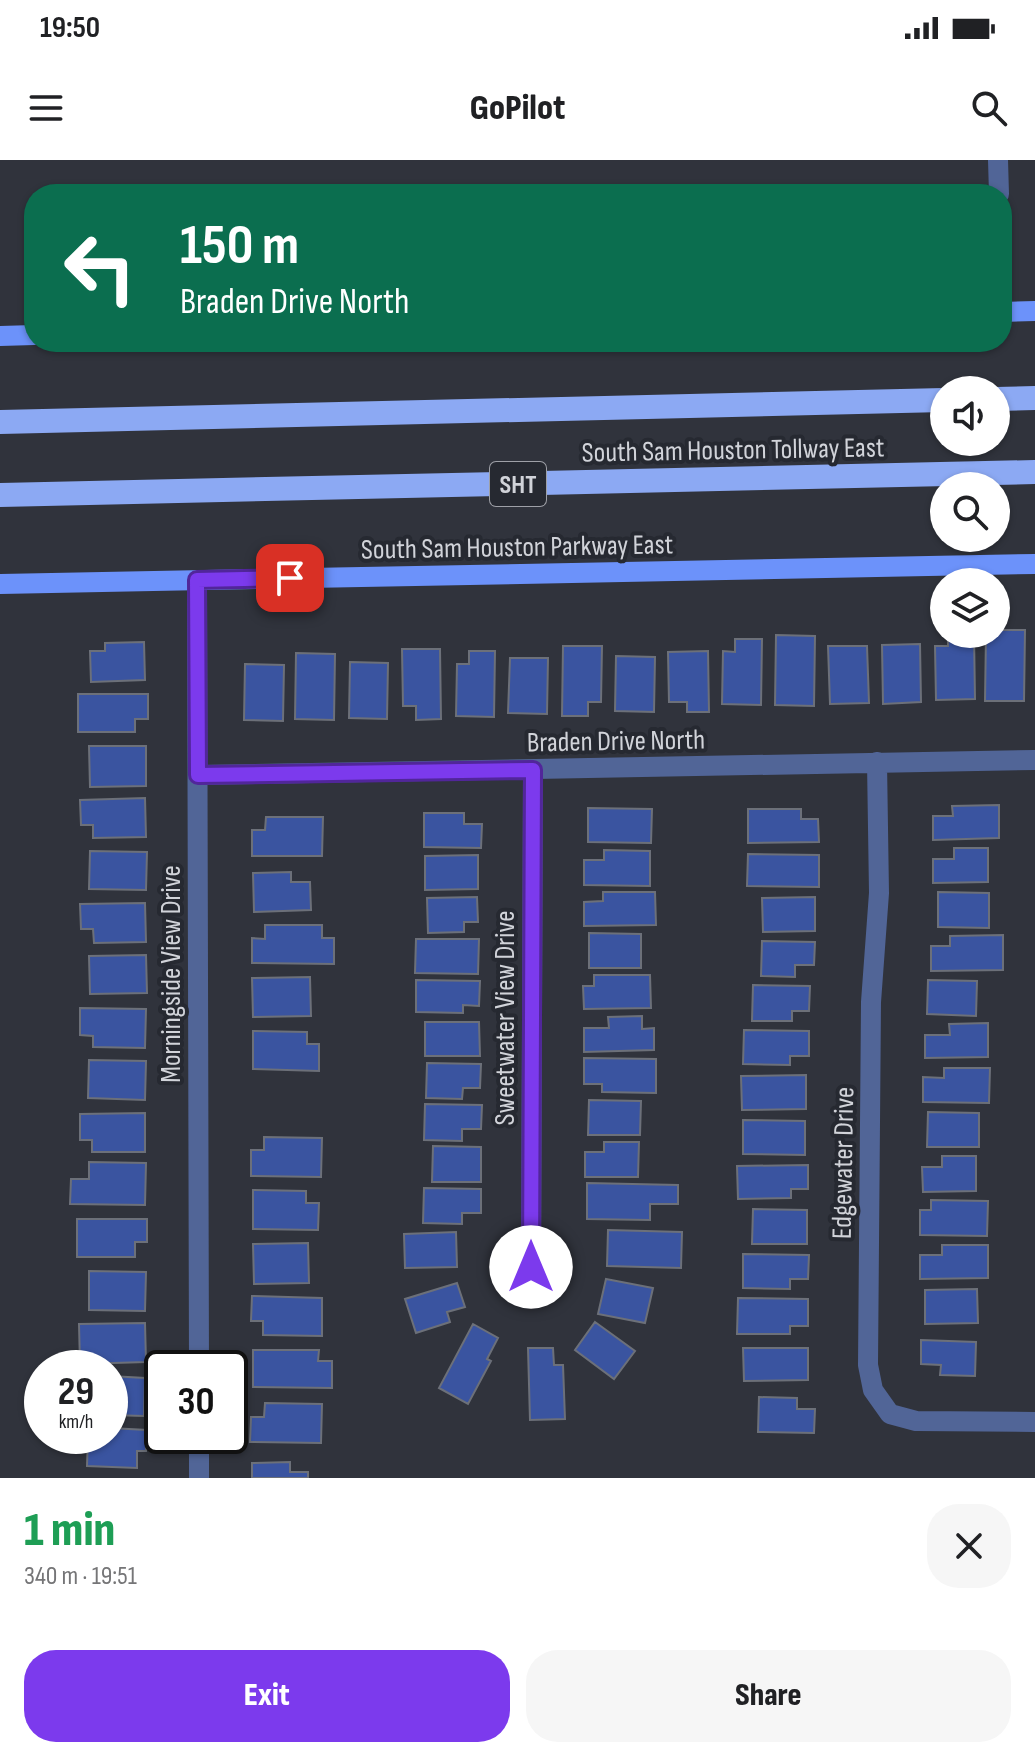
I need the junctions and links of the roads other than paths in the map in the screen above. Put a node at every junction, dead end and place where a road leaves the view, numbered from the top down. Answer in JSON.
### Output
{"nodes":[{"id":1,"x":998,"y":160,"type":"edge"},
{"id":2,"x":999,"y":184,"type":"edge"},
{"id":3,"x":1035,"y":311,"type":"edge"},
{"id":4,"x":1012,"y":312,"type":"edge"},
{"id":5,"x":24,"y":335,"type":"edge"},
{"id":6,"x":0,"y":336,"type":"edge"},
{"id":7,"x":1035,"y":398,"type":"edge"},
{"id":8,"x":1010,"y":399,"type":"edge"},
{"id":9,"x":930,"y":400,"type":"edge"},
{"id":10,"x":0,"y":422,"type":"edge"},
{"id":11,"x":1035,"y":472,"type":"edge"},
{"id":12,"x":0,"y":495,"type":"edge"},
{"id":13,"x":1035,"y":564,"type":"edge"},
{"id":14,"x":197,"y":580,"type":"junction"},
{"id":15,"x":0,"y":584,"type":"edge"},
{"id":16,"x":1035,"y":760,"type":"edge"},
{"id":17,"x":877,"y":762,"type":"junction"},
{"id":18,"x":533,"y":770,"type":"junction"},
{"id":19,"x":198,"y":775,"type":"junction"},
{"id":20,"x":531,"y":1267,"type":"dead end"},
{"id":21,"x":199,"y":1350,"type":"edge"},
{"id":22,"x":1035,"y":1422,"type":"edge"},
{"id":23,"x":199,"y":1454,"type":"edge"},
{"id":24,"x":199,"y":1478,"type":"edge"}],
"edges":[{"from":1,"to":2,"type":"street"},
{"from":3,"to":4,"type":"main road"},
{"from":5,"to":6,"type":"main road"},
{"from":7,"to":8,"type":"highway"},
{"from":9,"to":10,"type":"highway","name":"South Sam Houston Tollway East"},
{"from":11,"to":12,"type":"highway","name":"South Sam Houston Tollway East","number":"SHT"},
{"from":13,"to":14,"type":"main road","name":"South Sam Houston Parkway East"},
{"from":14,"to":15,"type":"main road","name":"South Sam Houston Parkway East"},
{"from":14,"to":19,"type":"street","name":"Morningside View Drive"},
{"from":16,"to":17,"type":"street","name":"Braden Drive North"},
{"from":17,"to":18,"type":"street","name":"Braden Drive North"},
{"from":17,"to":22,"type":"street","name":"Edgewater Drive"},
{"from":18,"to":19,"type":"street","name":"Braden Drive North"},
{"from":18,"to":20,"type":"street","name":"Sweetwater View Drive"},
{"from":19,"to":21,"type":"street","name":"Morningside View Drive"},
{"from":23,"to":24,"type":"street"}]}
